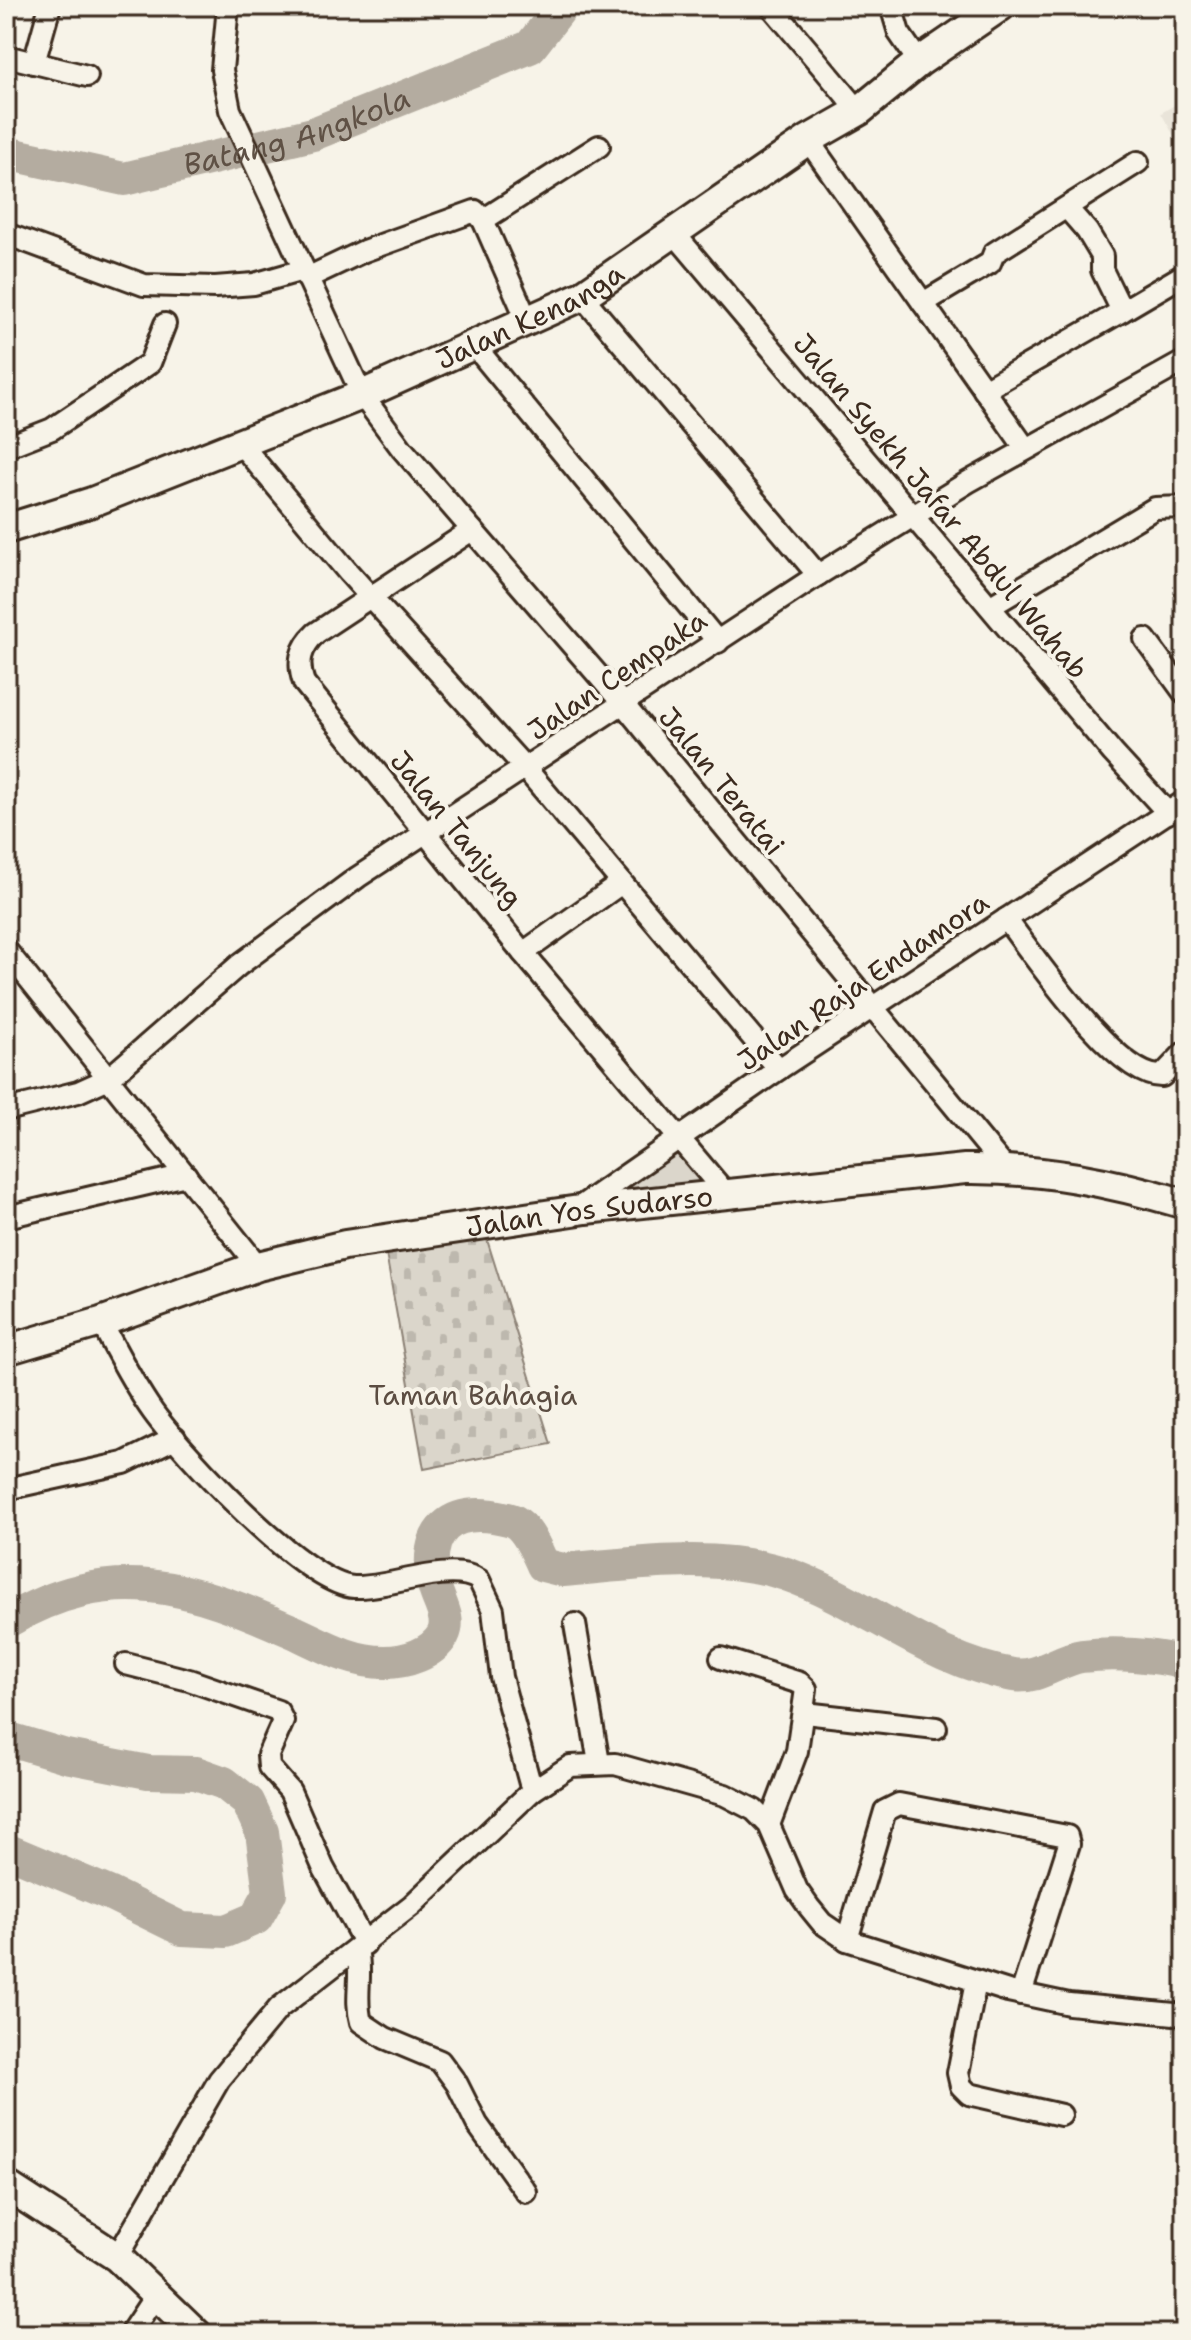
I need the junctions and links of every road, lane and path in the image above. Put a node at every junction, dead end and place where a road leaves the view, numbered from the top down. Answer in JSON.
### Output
{"nodes":[{"id":1,"x":50,"y":6,"type":"edge"},
{"id":2,"x":228,"y":6,"type":"edge"},
{"id":3,"x":771,"y":6,"type":"edge"},
{"id":4,"x":891,"y":6,"type":"edge"},
{"id":5,"x":1001,"y":6,"type":"edge"},
{"id":6,"x":6,"y":56,"type":"edge"},
{"id":7,"x":919,"y":62,"type":"junction"},
{"id":8,"x":34,"y":63,"type":"junction"},
{"id":9,"x":87,"y":76,"type":"dead end"},
{"id":10,"x":859,"y":111,"type":"junction"},
{"id":11,"x":808,"y":140,"type":"junction"},
{"id":12,"x":599,"y":146,"type":"dead end"},
{"id":13,"x":1138,"y":162,"type":"dead end"},
{"id":14,"x":1067,"y":208,"type":"junction"},
{"id":15,"x":483,"y":220,"type":"junction"},
{"id":16,"x":674,"y":233,"type":"junction"},
{"id":17,"x":6,"y":234,"type":"edge"},
{"id":18,"x":305,"y":274,"type":"junction"},
{"id":19,"x":1185,"y":274,"type":"edge"},
{"id":20,"x":582,"y":296,"type":"junction"},
{"id":21,"x":923,"y":303,"type":"junction"},
{"id":22,"x":1122,"y":311,"type":"junction"},
{"id":23,"x":527,"y":320,"type":"junction"},
{"id":24,"x":165,"y":324,"type":"dead end"},
{"id":25,"x":473,"y":344,"type":"junction"},
{"id":26,"x":1185,"y":361,"type":"edge"},
{"id":27,"x":984,"y":390,"type":"junction"},
{"id":28,"x":362,"y":395,"type":"junction"},
{"id":29,"x":240,"y":443,"type":"junction"},
{"id":30,"x":6,"y":447,"type":"edge"},
{"id":31,"x":1026,"y":449,"type":"junction"},
{"id":32,"x":1185,"y":507,"type":"edge"},
{"id":33,"x":913,"y":516,"type":"junction"},
{"id":34,"x":6,"y":529,"type":"edge"},
{"id":35,"x":472,"y":530,"type":"junction"},
{"id":36,"x":818,"y":575,"type":"junction"},
{"id":37,"x":371,"y":596,"type":"junction"},
{"id":38,"x":991,"y":606,"type":"junction"},
{"id":39,"x":1145,"y":639,"type":"dead end"},
{"id":40,"x":718,"y":642,"type":"junction"},
{"id":41,"x":1185,"y":694,"type":"edge"},
{"id":42,"x":624,"y":705,"type":"junction"},
{"id":43,"x":526,"y":769,"type":"junction"},
{"id":44,"x":1176,"y":807,"type":"edge"},
{"id":45,"x":426,"y":834,"type":"junction"},
{"id":46,"x":620,"y":884,"type":"junction"},
{"id":47,"x":1006,"y":919,"type":"junction"},
{"id":48,"x":6,"y":950,"type":"edge"},
{"id":49,"x":523,"y":953,"type":"junction"},
{"id":50,"x":872,"y":1007,"type":"junction"},
{"id":51,"x":1185,"y":1052,"type":"edge"},
{"id":52,"x":779,"y":1069,"type":"junction"},
{"id":53,"x":109,"y":1078,"type":"junction"},
{"id":54,"x":6,"y":1110,"type":"edge"},
{"id":55,"x":679,"y":1139,"type":"junction"},
{"id":56,"x":1005,"y":1168,"type":"junction"},
{"id":57,"x":186,"y":1175,"type":"junction"},
{"id":58,"x":727,"y":1195,"type":"junction"},
{"id":59,"x":1185,"y":1204,"type":"edge"},
{"id":60,"x":575,"y":1211,"type":"junction"},
{"id":61,"x":6,"y":1217,"type":"edge"},
{"id":62,"x":258,"y":1266,"type":"junction"},
{"id":63,"x":101,"y":1322,"type":"junction"},
{"id":64,"x":6,"y":1350,"type":"edge"},
{"id":65,"x":175,"y":1438,"type":"junction"},
{"id":66,"x":6,"y":1489,"type":"edge"},
{"id":67,"x":575,"y":1624,"type":"dead end"},
{"id":68,"x":721,"y":1658,"type":"dead end"},
{"id":69,"x":126,"y":1664,"type":"dead end"},
{"id":70,"x":805,"y":1713,"type":"junction"},
{"id":71,"x":936,"y":1728,"type":"dead end"},
{"id":72,"x":599,"y":1763,"type":"junction"},
{"id":73,"x":532,"y":1791,"type":"junction"},
{"id":74,"x":769,"y":1825,"type":"junction"},
{"id":75,"x":847,"y":1940,"type":"junction"},
{"id":76,"x":361,"y":1947,"type":"junction"},
{"id":77,"x":976,"y":1982,"type":"junction"},
{"id":78,"x":1021,"y":1994,"type":"junction"},
{"id":79,"x":1185,"y":2015,"type":"edge"},
{"id":80,"x":1061,"y":2115,"type":"dead end"},
{"id":81,"x":6,"y":2185,"type":"edge"},
{"id":82,"x":526,"y":2192,"type":"dead end"},
{"id":83,"x":117,"y":2257,"type":"junction"},
{"id":84,"x":157,"y":2293,"type":"junction"},
{"id":85,"x":130,"y":2334,"type":"edge"},
{"id":86,"x":197,"y":2334,"type":"edge"}],
"edges":[{"from":1,"to":8,"type":"street"},
{"from":2,"to":18,"type":"street","name":"Jalan Teratai"},
{"from":3,"to":10,"type":"street"},
{"from":4,"to":7,"type":"street"},
{"from":5,"to":7,"type":"street","name":"Jalan Kenanga"},
{"from":6,"to":8,"type":"street"},
{"from":7,"to":10,"type":"street","name":"Jalan Kenanga"},
{"from":8,"to":9,"type":"street"},
{"from":10,"to":11,"type":"street","name":"Jalan Kenanga"},
{"from":11,"to":16,"type":"street","name":"Jalan Kenanga"},
{"from":11,"to":21,"type":"street"},
{"from":12,"to":15,"type":"street"},
{"from":13,"to":14,"type":"street"},
{"from":14,"to":21,"type":"street"},
{"from":14,"to":22,"type":"street"},
{"from":15,"to":18,"type":"street"},
{"from":15,"to":23,"type":"street"},
{"from":16,"to":20,"type":"street","name":"Jalan Kenanga"},
{"from":16,"to":33,"type":"street","name":"Jalan Syekh Jafar Abdul Wahab"},
{"from":17,"to":18,"type":"street"},
{"from":18,"to":28,"type":"street","name":"Jalan Teratai"},
{"from":19,"to":22,"type":"street"},
{"from":20,"to":23,"type":"street","name":"Jalan Kenanga"},
{"from":20,"to":36,"type":"street"},
{"from":21,"to":27,"type":"street"},
{"from":22,"to":27,"type":"street"},
{"from":23,"to":25,"type":"street","name":"Jalan Kenanga"},
{"from":24,"to":30,"type":"street"},
{"from":25,"to":28,"type":"street","name":"Jalan Kenanga"},
{"from":25,"to":40,"type":"street"},
{"from":26,"to":31,"type":"street","name":"Jalan Cempaka"},
{"from":27,"to":31,"type":"street"},
{"from":28,"to":29,"type":"street","name":"Jalan Kenanga"},
{"from":28,"to":35,"type":"street","name":"Jalan Teratai"},
{"from":29,"to":34,"type":"street","name":"Jalan Kenanga"},
{"from":29,"to":37,"type":"street"},
{"from":31,"to":33,"type":"street","name":"Jalan Cempaka"},
{"from":32,"to":38,"type":"street"},
{"from":33,"to":36,"type":"street","name":"Jalan Cempaka"},
{"from":33,"to":38,"type":"street","name":"Jalan Syekh Jafar Abdul Wahab"},
{"from":35,"to":37,"type":"street","name":"Jalan Tanjung"},
{"from":35,"to":42,"type":"street","name":"Jalan Teratai"},
{"from":36,"to":40,"type":"street","name":"Jalan Cempaka"},
{"from":37,"to":43,"type":"street"},
{"from":37,"to":45,"type":"street","name":"Jalan Tanjung"},
{"from":38,"to":44,"type":"street","name":"Jalan Syekh Jafar Abdul Wahab"},
{"from":39,"to":41,"type":"street"},
{"from":40,"to":42,"type":"street","name":"Jalan Cempaka"},
{"from":42,"to":43,"type":"street","name":"Jalan Cempaka"},
{"from":42,"to":50,"type":"street","name":"Jalan Teratai"},
{"from":43,"to":45,"type":"street","name":"Jalan Cempaka"},
{"from":43,"to":46,"type":"street"},
{"from":44,"to":47,"type":"street","name":"Jalan Raja Endamora"},
{"from":45,"to":49,"type":"street","name":"Jalan Tanjung"},
{"from":45,"to":53,"type":"street","name":"Jalan Cempaka"},
{"from":46,"to":49,"type":"street"},
{"from":46,"to":52,"type":"street"},
{"from":47,"to":50,"type":"street","name":"Jalan Raja Endamora"},
{"from":47,"to":51,"type":"street"},
{"from":48,"to":53,"type":"street"},
{"from":49,"to":55,"type":"street","name":"Jalan Tanjung"},
{"from":50,"to":52,"type":"street","name":"Jalan Raja Endamora"},
{"from":50,"to":56,"type":"street","name":"Jalan Teratai"},
{"from":52,"to":55,"type":"street","name":"Jalan Raja Endamora"},
{"from":53,"to":54,"type":"street","name":"Jalan Cempaka"},
{"from":53,"to":57,"type":"street"},
{"from":55,"to":58,"type":"street","name":"Jalan Tanjung"},
{"from":55,"to":60,"type":"street","name":"Jalan Raja Endamora"},
{"from":56,"to":58,"type":"street","name":"Jalan Yos Sudarso"},
{"from":56,"to":59,"type":"street","name":"Jalan Yos Sudarso"},
{"from":57,"to":61,"type":"street"},
{"from":57,"to":62,"type":"street"},
{"from":58,"to":60,"type":"street","name":"Jalan Yos Sudarso"},
{"from":60,"to":62,"type":"street","name":"Jalan Yos Sudarso"},
{"from":62,"to":63,"type":"street","name":"Jalan Yos Sudarso"},
{"from":63,"to":64,"type":"street","name":"Jalan Yos Sudarso"},
{"from":63,"to":65,"type":"street"},
{"from":65,"to":66,"type":"street"},
{"from":65,"to":73,"type":"street"},
{"from":67,"to":72,"type":"street"},
{"from":68,"to":70,"type":"street"},
{"from":69,"to":76,"type":"street"},
{"from":70,"to":71,"type":"street"},
{"from":70,"to":74,"type":"street"},
{"from":72,"to":73,"type":"street"},
{"from":72,"to":74,"type":"street"},
{"from":73,"to":76,"type":"street"},
{"from":74,"to":75,"type":"street"},
{"from":75,"to":77,"type":"street"},
{"from":75,"to":78,"type":"street"},
{"from":76,"to":82,"type":"street"},
{"from":76,"to":83,"type":"street"},
{"from":77,"to":78,"type":"street"},
{"from":77,"to":80,"type":"street"},
{"from":78,"to":79,"type":"street"},
{"from":81,"to":83,"type":"street"},
{"from":83,"to":84,"type":"street"},
{"from":84,"to":85,"type":"street"},
{"from":84,"to":86,"type":"street"}]}
